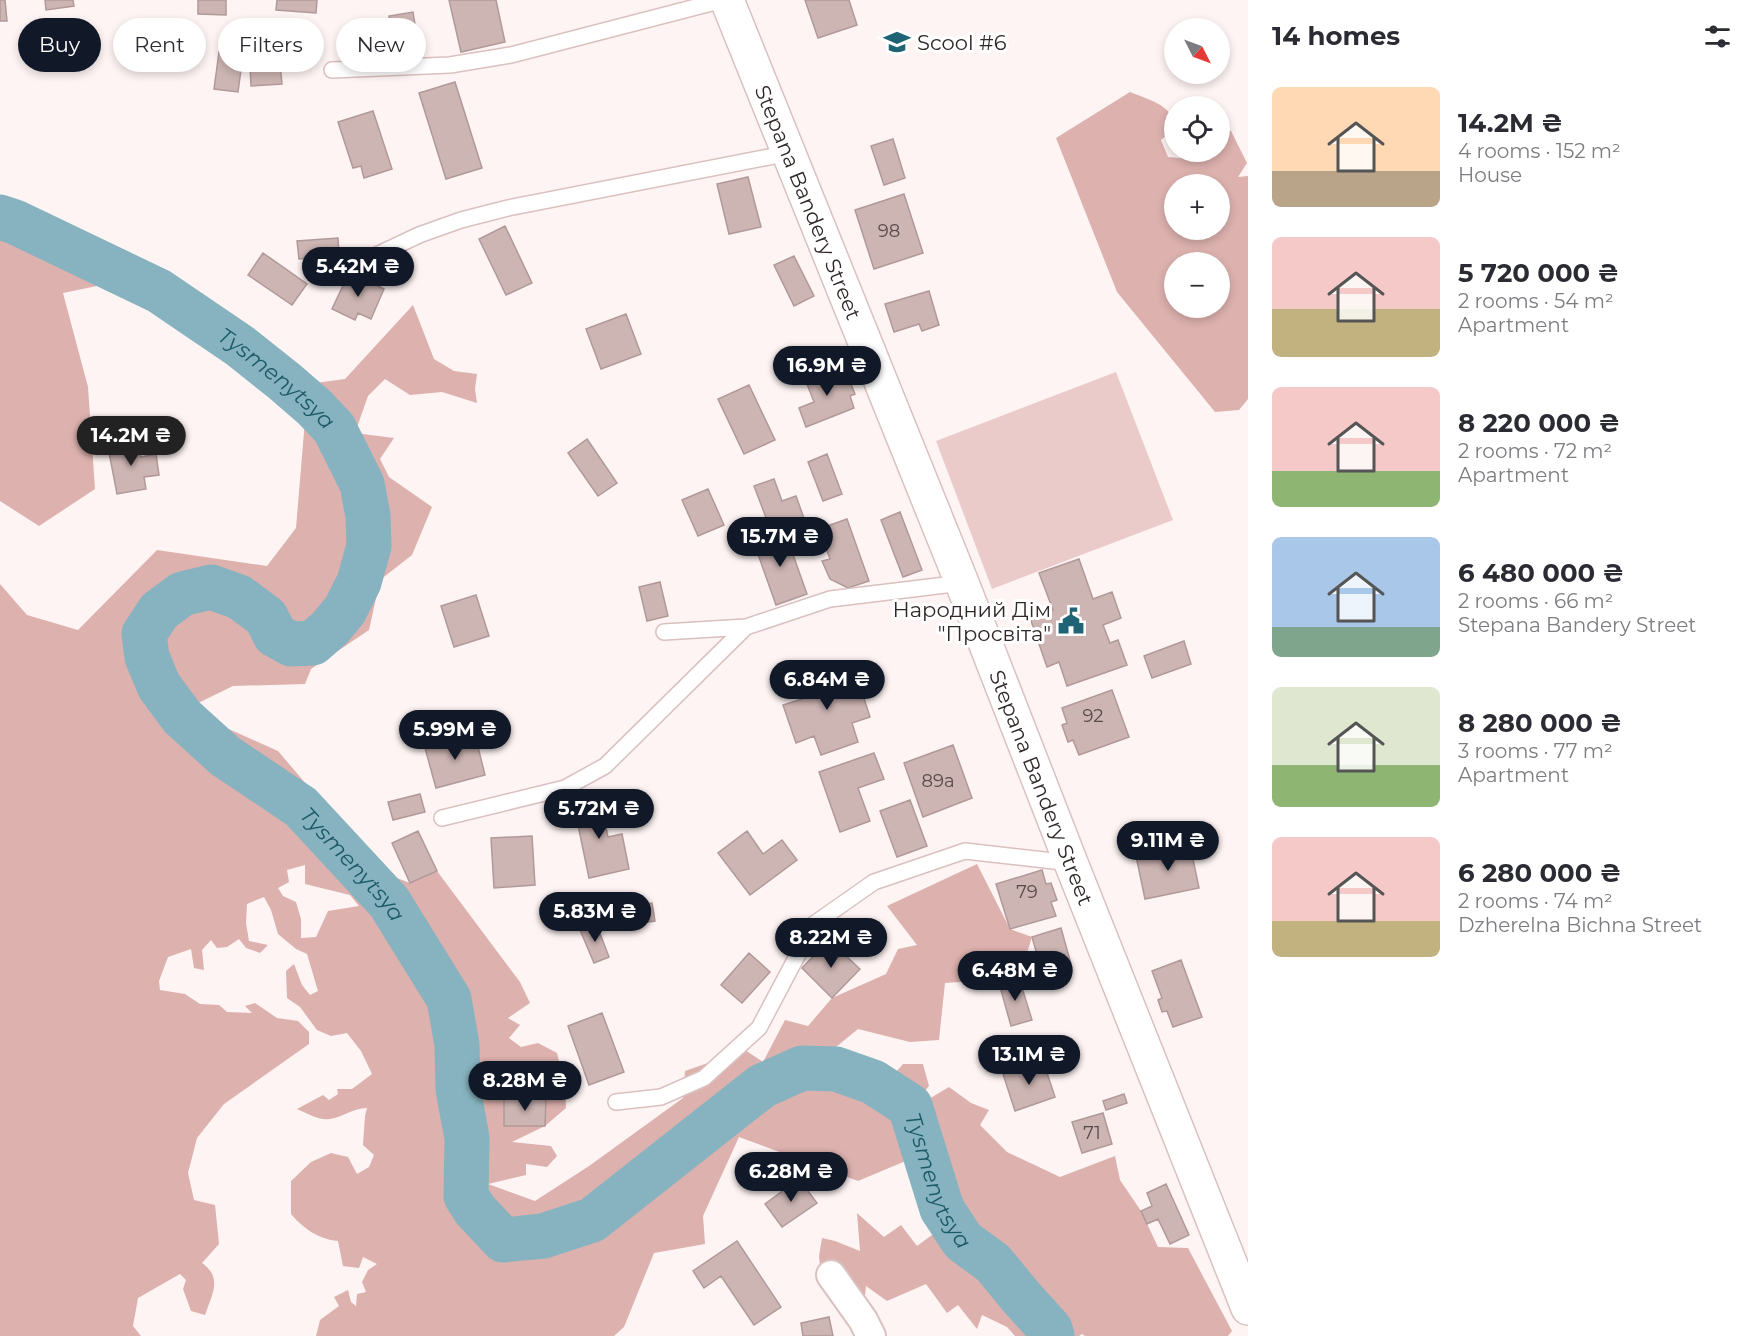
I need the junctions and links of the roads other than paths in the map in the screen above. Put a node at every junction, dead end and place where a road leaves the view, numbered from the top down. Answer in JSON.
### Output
{"nodes":[{"id":1,"x":723,"y":0,"type":"edge"},
{"id":2,"x":727,"y":0,"type":"edge"},
{"id":3,"x":332,"y":70,"type":"dead end"},
{"id":4,"x":789,"y":153,"type":"junction"},
{"id":5,"x":341,"y":272,"type":"dead end"},
{"id":6,"x":962,"y":583,"type":"junction"},
{"id":7,"x":746,"y":627,"type":"junction"},
{"id":8,"x":664,"y":632,"type":"dead end"},
{"id":9,"x":442,"y":818,"type":"dead end"},
{"id":10,"x":1071,"y":863,"type":"junction"},
{"id":11,"x":616,"y":1102,"type":"dead end"},
{"id":12,"x":831,"y":1275,"type":"dead end"},
{"id":13,"x":1248,"y":1308,"type":"edge"},
{"id":14,"x":871,"y":1336,"type":"edge"}],
"edges":[{"from":1,"to":3,"type":"lane"},
{"from":2,"to":4,"type":"main road","name":"Stepana Bandery Street"},
{"from":4,"to":5,"type":"lane"},
{"from":4,"to":6,"type":"main road","name":"Stepana Bandery Street"},
{"from":6,"to":7,"type":"lane"},
{"from":6,"to":10,"type":"main road","name":"Stepana Bandery Street"},
{"from":7,"to":8,"type":"lane"},
{"from":7,"to":9,"type":"lane"},
{"from":10,"to":11,"type":"lane"},
{"from":10,"to":13,"type":"main road","name":"Stepana Bandery Street"},
{"from":12,"to":14,"type":"street"}]}
